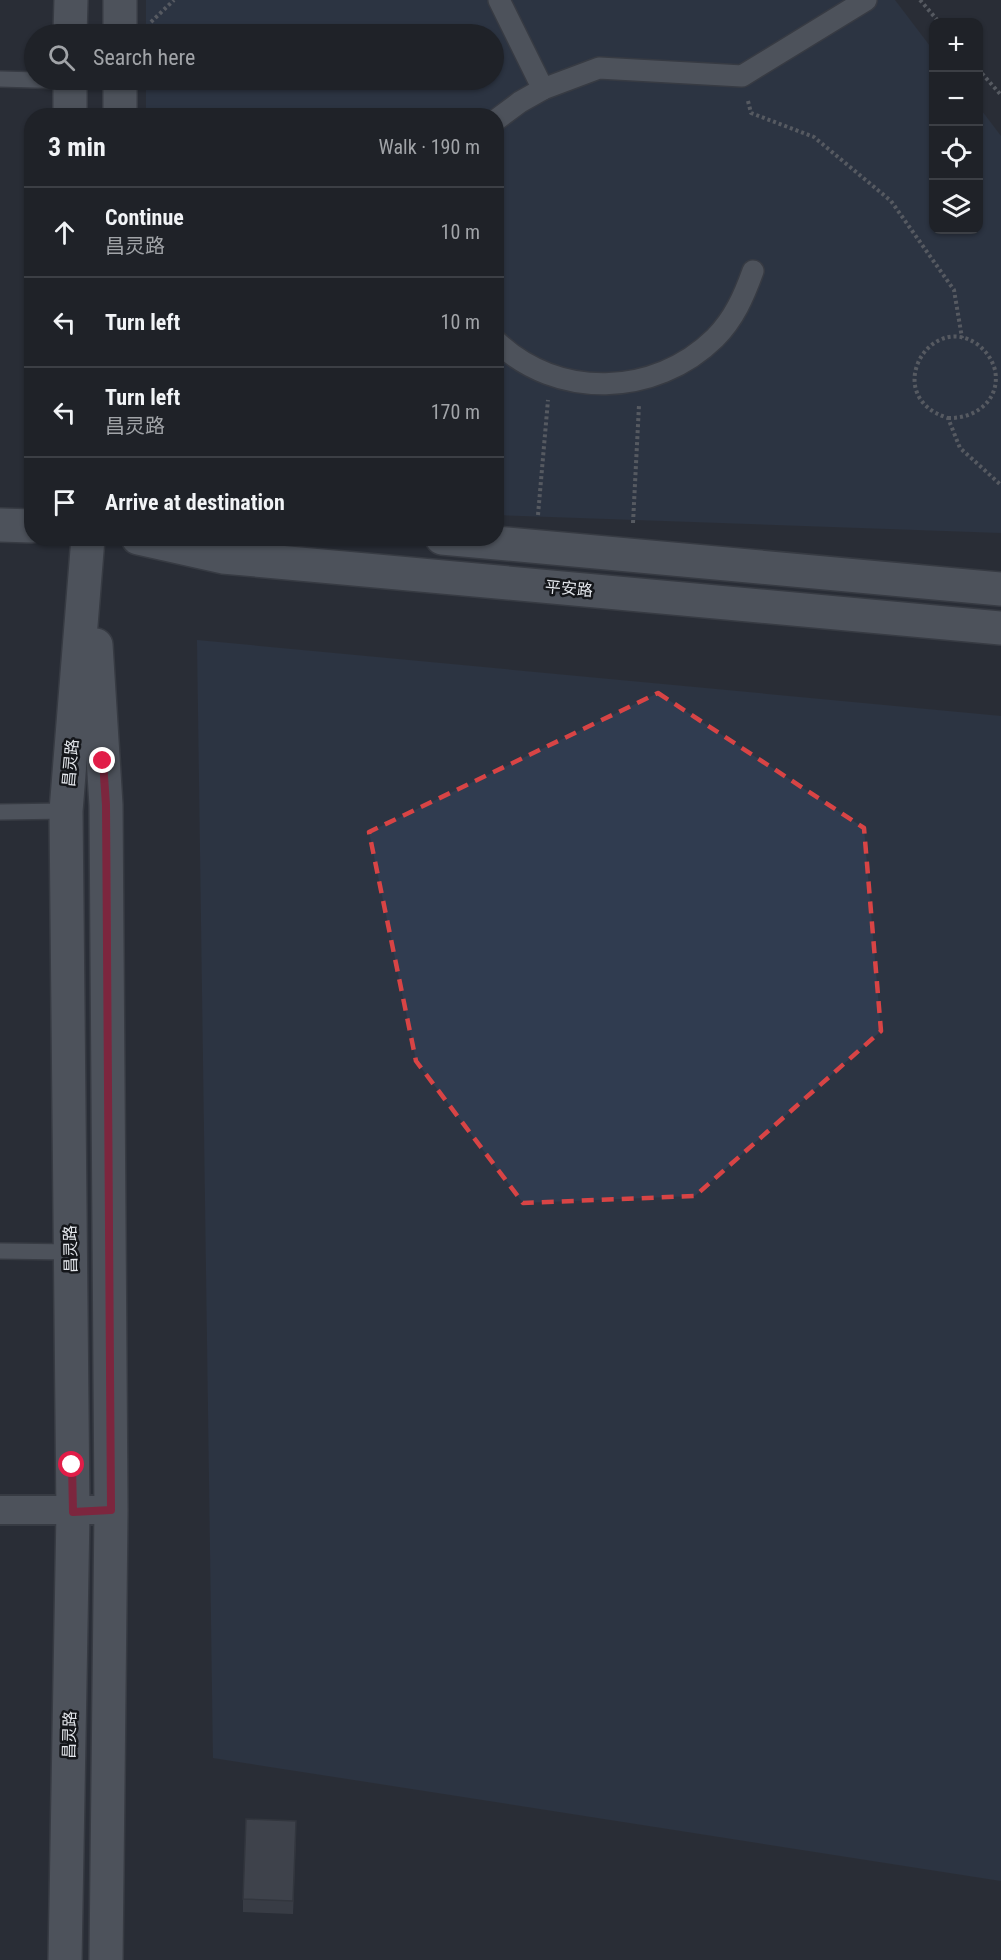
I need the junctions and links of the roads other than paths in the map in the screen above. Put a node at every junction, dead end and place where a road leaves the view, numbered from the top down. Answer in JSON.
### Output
{"nodes":[{"id":1,"x":71,"y":0,"type":"edge"},
{"id":2,"x":120,"y":0,"type":"edge"},
{"id":3,"x":499,"y":0,"type":"edge"},
{"id":4,"x":866,"y":0,"type":"edge"},
{"id":5,"x":70,"y":24,"type":"edge"},
{"id":6,"x":130,"y":24,"type":"edge"},
{"id":7,"x":0,"y":79,"type":"edge"},
{"id":8,"x":24,"y":79,"type":"edge"},
{"id":9,"x":543,"y":89,"type":"junction"},
{"id":10,"x":70,"y":90,"type":"edge"},
{"id":11,"x":120,"y":90,"type":"edge"},
{"id":12,"x":70,"y":108,"type":"edge"},
{"id":13,"x":120,"y":108,"type":"edge"},
{"id":14,"x":504,"y":114,"type":"edge"},
{"id":15,"x":753,"y":271,"type":"dead end"},
{"id":16,"x":504,"y":347,"type":"edge"},
{"id":17,"x":0,"y":525,"type":"edge"},
{"id":18,"x":24,"y":526,"type":"edge"},
{"id":19,"x":504,"y":544,"type":"edge"},
{"id":20,"x":88,"y":546,"type":"edge"},
{"id":21,"x":90,"y":546,"type":"edge"},
{"id":22,"x":174,"y":546,"type":"edge"},
{"id":23,"x":1001,"y":589,"type":"edge"},
{"id":24,"x":1001,"y":628,"type":"edge"},
{"id":25,"x":66,"y":811,"type":"junction"},
{"id":26,"x":0,"y":812,"type":"edge"},
{"id":27,"x":0,"y":1251,"type":"edge"},
{"id":28,"x":70,"y":1252,"type":"junction"},
{"id":29,"x":0,"y":1510,"type":"edge"},
{"id":30,"x":111,"y":1510,"type":"junction"},
{"id":31,"x":73,"y":1512,"type":"junction"},
{"id":32,"x":65,"y":1960,"type":"edge"},
{"id":33,"x":106,"y":1960,"type":"edge"}],
"edges":[{"from":1,"to":5,"type":"main road"},
{"from":2,"to":6,"type":"main road"},
{"from":3,"to":9,"type":"street"},
{"from":4,"to":9,"type":"street"},
{"from":7,"to":8,"type":"lane"},
{"from":9,"to":14,"type":"street"},
{"from":10,"to":12,"type":"main road"},
{"from":11,"to":13,"type":"main road"},
{"from":15,"to":16,"type":"street"},
{"from":17,"to":18,"type":"main road"},
{"from":19,"to":23,"type":"main road"},
{"from":20,"to":25,"type":"main road","name":"昌灵路"},
{"from":21,"to":30,"type":"main road","name":"昌灵路"},
{"from":22,"to":24,"type":"main road","name":"平安路"},
{"from":25,"to":26,"type":"lane"},
{"from":25,"to":28,"type":"main road","name":"昌灵路"},
{"from":27,"to":28,"type":"lane"},
{"from":28,"to":31,"type":"main road","name":"昌灵路"},
{"from":29,"to":31,"type":"street"},
{"from":30,"to":31,"type":"street"},
{"from":30,"to":33,"type":"main road","name":"昌灵路"},
{"from":31,"to":32,"type":"main road","name":"昌灵路"}]}
